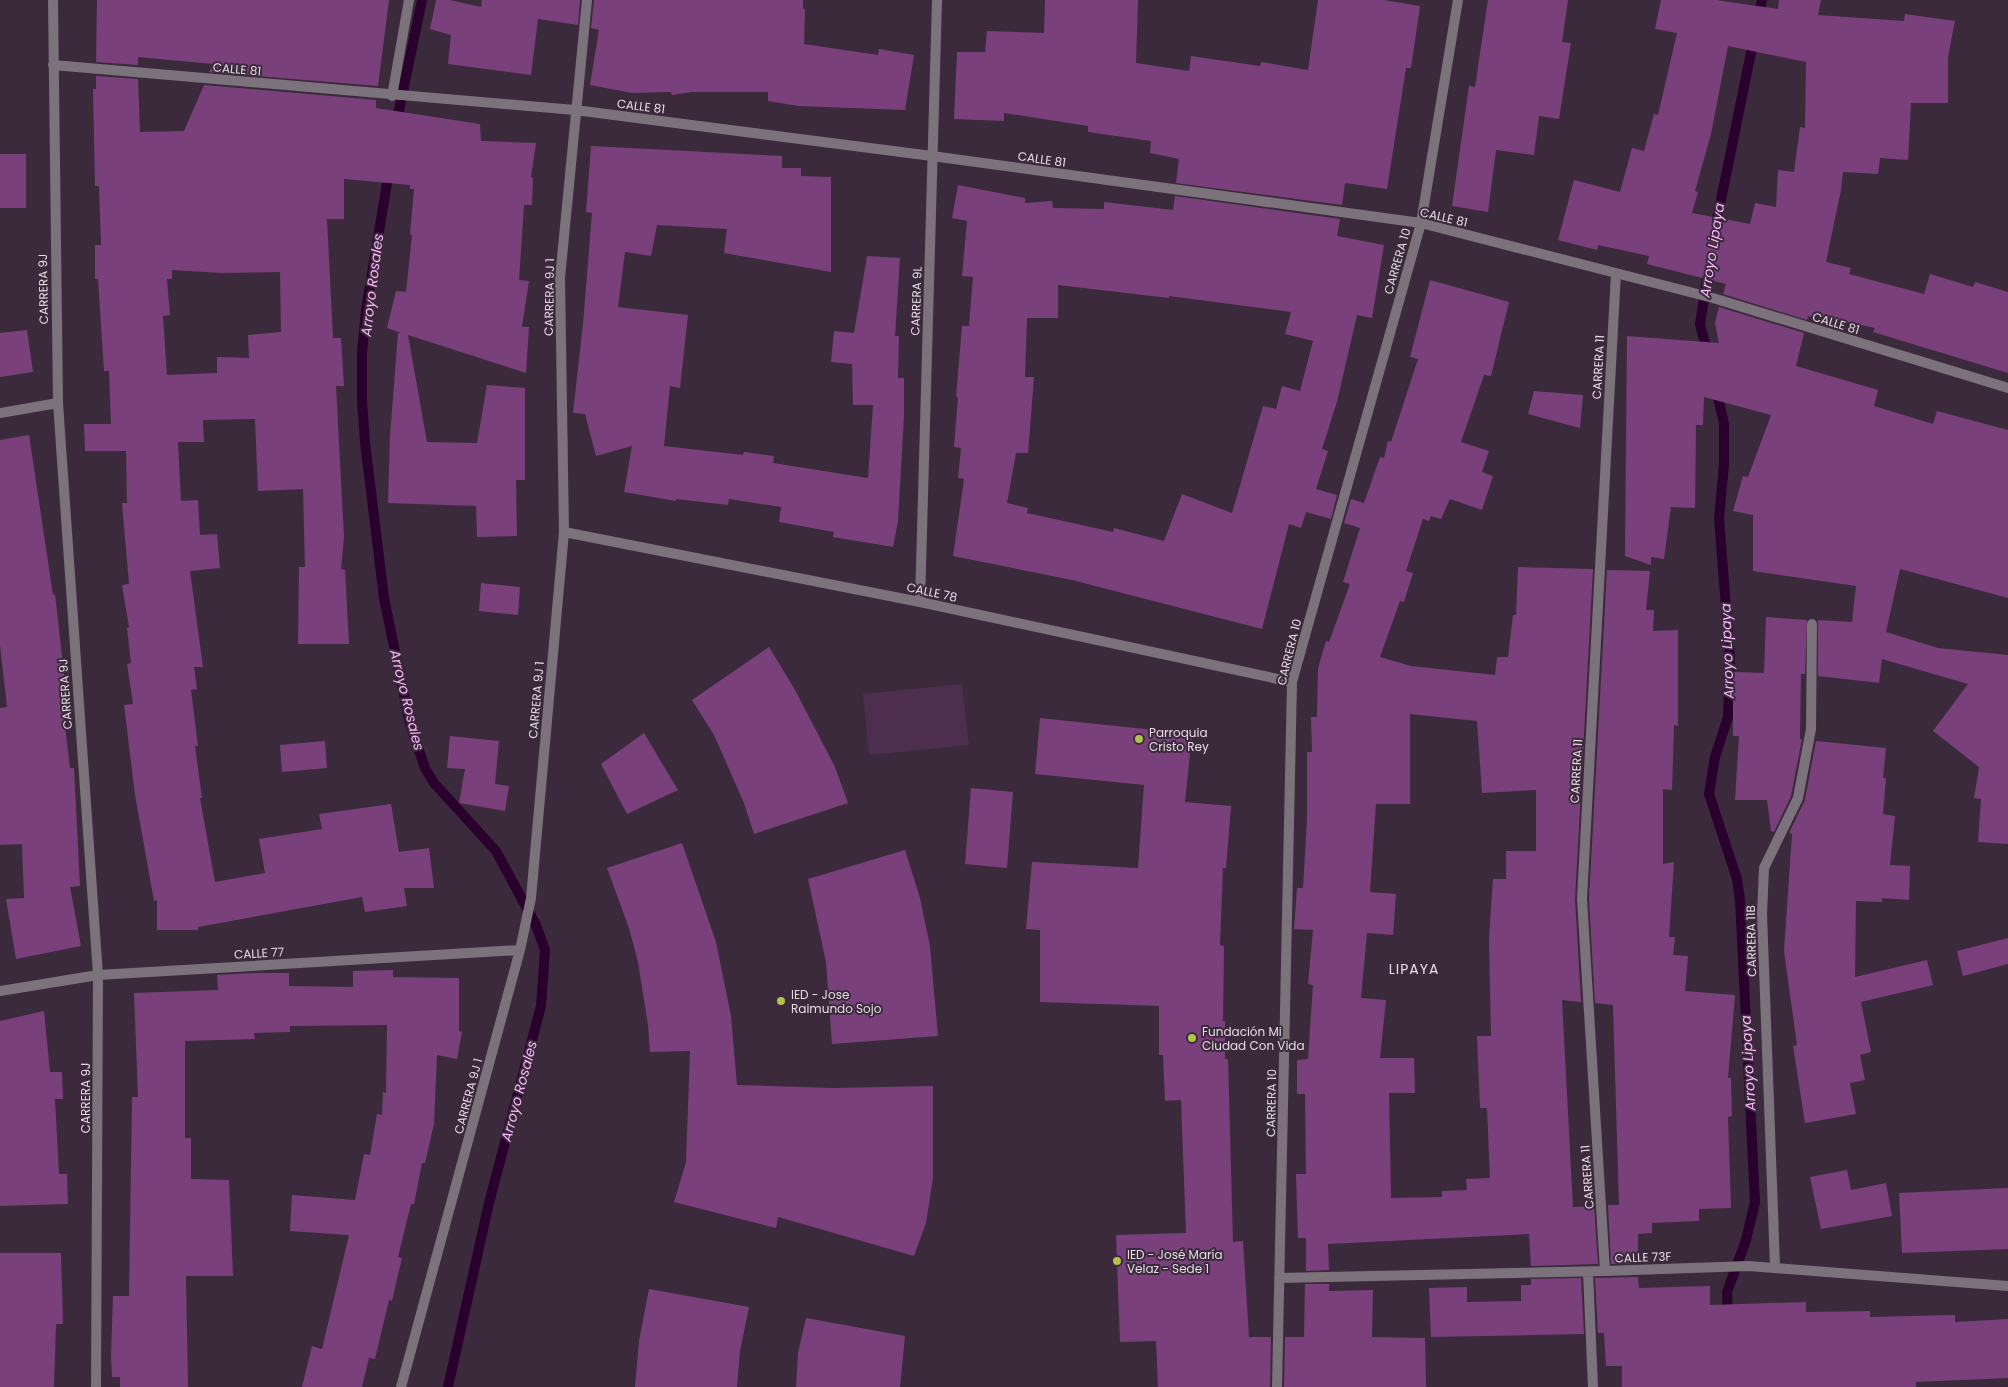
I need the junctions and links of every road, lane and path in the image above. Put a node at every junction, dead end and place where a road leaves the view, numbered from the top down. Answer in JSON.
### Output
{"nodes":[{"id":1,"x":53,"y":0,"type":"edge"},
{"id":2,"x":409,"y":0,"type":"edge"},
{"id":3,"x":587,"y":0,"type":"edge"},
{"id":4,"x":936,"y":0,"type":"edge"},
{"id":5,"x":1458,"y":0,"type":"edge"},
{"id":6,"x":53,"y":64,"type":"junction"},
{"id":7,"x":395,"y":96,"type":"junction"},
{"id":8,"x":576,"y":110,"type":"junction"},
{"id":9,"x":932,"y":156,"type":"junction"},
{"id":10,"x":1421,"y":223,"type":"junction"},
{"id":11,"x":1616,"y":272,"type":"junction"},
{"id":12,"x":2008,"y":388,"type":"edge"},
{"id":13,"x":58,"y":403,"type":"junction"},
{"id":14,"x":0,"y":413,"type":"edge"},
{"id":15,"x":564,"y":532,"type":"junction"},
{"id":16,"x":920,"y":602,"type":"junction"},
{"id":17,"x":1812,"y":624,"type":"dead end"},
{"id":18,"x":1292,"y":682,"type":"junction"},
{"id":19,"x":520,"y":950,"type":"junction"},
{"id":20,"x":98,"y":975,"type":"junction"},
{"id":21,"x":0,"y":991,"type":"edge"},
{"id":22,"x":1774,"y":1266,"type":"junction"},
{"id":23,"x":1605,"y":1271,"type":"junction"},
{"id":24,"x":1588,"y":1272,"type":"junction"},
{"id":25,"x":1279,"y":1278,"type":"junction"},
{"id":26,"x":2008,"y":1286,"type":"edge"},
{"id":27,"x":96,"y":1387,"type":"edge"},
{"id":28,"x":401,"y":1387,"type":"edge"},
{"id":29,"x":1277,"y":1387,"type":"edge"},
{"id":30,"x":1593,"y":1387,"type":"edge"}],
"edges":[{"from":1,"to":6,"type":"street","name":"CARRERA 9J"},
{"from":2,"to":7,"type":"street"},
{"from":3,"to":8,"type":"street","name":"CARRERA 9J 1"},
{"from":4,"to":9,"type":"street","name":"CARRERA 9L"},
{"from":5,"to":10,"type":"street","name":"CARRERA 10"},
{"from":6,"to":7,"type":"street","name":"CALLE 81"},
{"from":6,"to":13,"type":"street","name":"CARRERA 9J"},
{"from":7,"to":8,"type":"street","name":"CALLE 81"},
{"from":8,"to":9,"type":"street","name":"CALLE 81"},
{"from":8,"to":15,"type":"street","name":"CARRERA 9J 1"},
{"from":9,"to":10,"type":"street","name":"CALLE 81"},
{"from":9,"to":16,"type":"street","name":"CARRERA 9L"},
{"from":10,"to":11,"type":"street","name":"CALLE 81"},
{"from":10,"to":18,"type":"street","name":"CARRERA 10"},
{"from":11,"to":12,"type":"street","name":"CALLE 81"},
{"from":11,"to":23,"type":"street","name":"CARRERA 11"},
{"from":13,"to":14,"type":"street"},
{"from":13,"to":20,"type":"street","name":"CARRERA 9J"},
{"from":15,"to":16,"type":"street","name":"CALLE 78"},
{"from":15,"to":19,"type":"street","name":"CARRERA 9J 1"},
{"from":16,"to":18,"type":"street","name":"CALLE 78"},
{"from":17,"to":22,"type":"street","name":"CARRERA 11B"},
{"from":18,"to":25,"type":"street","name":"CARRERA 10"},
{"from":19,"to":20,"type":"street","name":"CALLE 77"},
{"from":19,"to":28,"type":"street","name":"CARRERA 9J 1"},
{"from":20,"to":21,"type":"street","name":"CALLE 77"},
{"from":20,"to":27,"type":"street","name":"CARRERA 9J"},
{"from":22,"to":23,"type":"street","name":"CALLE 73F"},
{"from":22,"to":26,"type":"street","name":"CALLE 73F"},
{"from":23,"to":24,"type":"street","name":"CALLE 73F"},
{"from":24,"to":25,"type":"street","name":"CALLE 73F"},
{"from":24,"to":30,"type":"street"},
{"from":25,"to":29,"type":"street","name":"CARRERA 10"}]}
